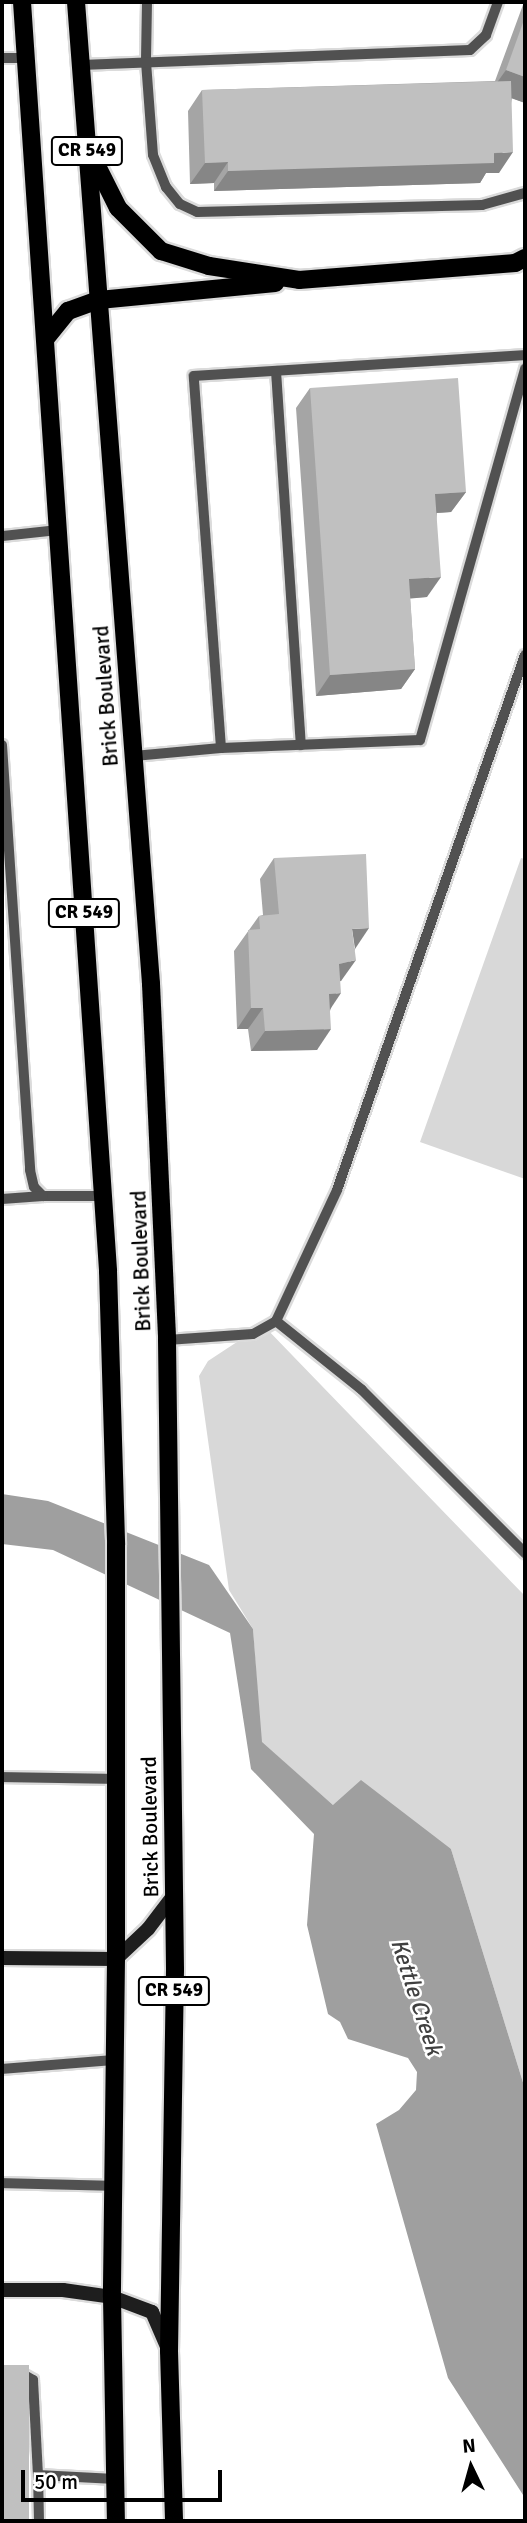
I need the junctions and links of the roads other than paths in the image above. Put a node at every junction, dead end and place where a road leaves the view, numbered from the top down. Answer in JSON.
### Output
{"nodes":[{"id":1,"x":22,"y":2,"type":"edge"},
{"id":2,"x":76,"y":2,"type":"edge"},
{"id":3,"x":147,"y":2,"type":"edge"},
{"id":4,"x":498,"y":2,"type":"edge"},
{"id":5,"x":2,"y":58,"type":"edge"},
{"id":6,"x":26,"y":58,"type":"junction"},
{"id":7,"x":146,"y":62,"type":"junction"},
{"id":8,"x":81,"y":65,"type":"junction"},
{"id":9,"x":87,"y":146,"type":"junction"},
{"id":10,"x":525,"y":194,"type":"edge"},
{"id":11,"x":525,"y":258,"type":"edge"},
{"id":12,"x":299,"y":280,"type":"junction"},
{"id":13,"x":99,"y":300,"type":"junction"},
{"id":14,"x":46,"y":338,"type":"junction"},
{"id":15,"x":525,"y":355,"type":"edge"},
{"id":16,"x":525,"y":369,"type":"edge"},
{"id":17,"x":276,"y":371,"type":"junction"},
{"id":18,"x":58,"y":530,"type":"junction"},
{"id":19,"x":2,"y":536,"type":"edge"},
{"id":20,"x":525,"y":655,"type":"edge"},
{"id":21,"x":2,"y":745,"type":"edge"},
{"id":22,"x":302,"y":745,"type":"junction"},
{"id":23,"x":221,"y":748,"type":"junction"},
{"id":24,"x":134,"y":756,"type":"junction"},
{"id":25,"x":43,"y":1196,"type":"junction"},
{"id":26,"x":103,"y":1196,"type":"junction"},
{"id":27,"x":2,"y":1199,"type":"edge"},
{"id":28,"x":276,"y":1321,"type":"junction"},
{"id":29,"x":167,"y":1340,"type":"junction"},
{"id":30,"x":525,"y":1553,"type":"edge"},
{"id":31,"x":2,"y":1777,"type":"edge"},
{"id":32,"x":115,"y":1779,"type":"junction"},
{"id":33,"x":174,"y":1895,"type":"junction"},
{"id":34,"x":2,"y":1958,"type":"edge"},
{"id":35,"x":116,"y":1959,"type":"junction"},
{"id":36,"x":115,"y":2060,"type":"junction"},
{"id":37,"x":2,"y":2069,"type":"edge"},
{"id":38,"x":2,"y":2183,"type":"edge"},
{"id":39,"x":114,"y":2186,"type":"junction"},
{"id":40,"x":2,"y":2290,"type":"edge"},
{"id":41,"x":112,"y":2297,"type":"junction"},
{"id":42,"x":169,"y":2351,"type":"junction"},
{"id":43,"x":2,"y":2373,"type":"edge"},
{"id":44,"x":38,"y":2475,"type":"junction"},
{"id":45,"x":115,"y":2479,"type":"junction"},
{"id":46,"x":39,"y":2521,"type":"edge"},
{"id":47,"x":116,"y":2521,"type":"edge"},
{"id":48,"x":174,"y":2521,"type":"edge"}],
"edges":[{"from":1,"to":6,"type":"main road","name":"Brick Boulevard","number":"CR 549"},
{"from":2,"to":8,"type":"main road","name":"Brick Boulevard","number":"CR 549"},
{"from":3,"to":7,"type":"lane"},
{"from":4,"to":7,"type":"lane"},
{"from":5,"to":6,"type":"lane"},
{"from":6,"to":14,"type":"main road","name":"Brick Boulevard","number":"CR 549"},
{"from":7,"to":8,"type":"lane"},
{"from":7,"to":10,"type":"lane"},
{"from":8,"to":9,"type":"main road","name":"Brick Boulevard","number":"CR 549"},
{"from":9,"to":12,"type":"main road"},
{"from":9,"to":13,"type":"main road","name":"Brick Boulevard","number":"CR 549"},
{"from":11,"to":12,"type":"main road"},
{"from":12,"to":13,"type":"main road"},
{"from":13,"to":14,"type":"main road"},
{"from":13,"to":24,"type":"main road","name":"Brick Boulevard","number":"CR 549"},
{"from":14,"to":18,"type":"main road","name":"Brick Boulevard","number":"CR 549"},
{"from":15,"to":17,"type":"lane"},
{"from":16,"to":22,"type":"lane"},
{"from":17,"to":22,"type":"lane"},
{"from":17,"to":23,"type":"lane"},
{"from":18,"to":19,"type":"lane"},
{"from":18,"to":26,"type":"main road","name":"Brick Boulevard","number":"CR 549"},
{"from":20,"to":28,"type":"lane"},
{"from":21,"to":25,"type":"lane"},
{"from":22,"to":23,"type":"lane"},
{"from":23,"to":24,"type":"lane"},
{"from":24,"to":29,"type":"main road","name":"Brick Boulevard","number":"CR 549"},
{"from":25,"to":26,"type":"lane"},
{"from":25,"to":27,"type":"lane"},
{"from":26,"to":32,"type":"main road","name":"Brick Boulevard","number":"CR 549"},
{"from":28,"to":29,"type":"lane"},
{"from":28,"to":30,"type":"lane"},
{"from":29,"to":33,"type":"main road","name":"Brick Boulevard","number":"CR 549"},
{"from":31,"to":32,"type":"lane"},
{"from":32,"to":35,"type":"main road","name":"Brick Boulevard","number":"CR 549"},
{"from":33,"to":35,"type":"street"},
{"from":33,"to":42,"type":"main road","name":"Brick Boulevard","number":"CR 549"},
{"from":34,"to":35,"type":"street"},
{"from":35,"to":36,"type":"main road","name":"Brick Boulevard","number":"CR 549"},
{"from":36,"to":37,"type":"lane"},
{"from":36,"to":39,"type":"main road","name":"Brick Boulevard","number":"CR 549"},
{"from":38,"to":39,"type":"lane"},
{"from":39,"to":41,"type":"main road","name":"Brick Boulevard","number":"CR 549"},
{"from":40,"to":41,"type":"street"},
{"from":41,"to":42,"type":"street"},
{"from":41,"to":45,"type":"main road","name":"Brick Boulevard","number":"CR 549"},
{"from":42,"to":48,"type":"main road","name":"Brick Boulevard","number":"CR 549"},
{"from":43,"to":44,"type":"lane"},
{"from":44,"to":45,"type":"lane"},
{"from":44,"to":46,"type":"lane"},
{"from":45,"to":47,"type":"main road","name":"Brick Boulevard","number":"CR 549"}]}
